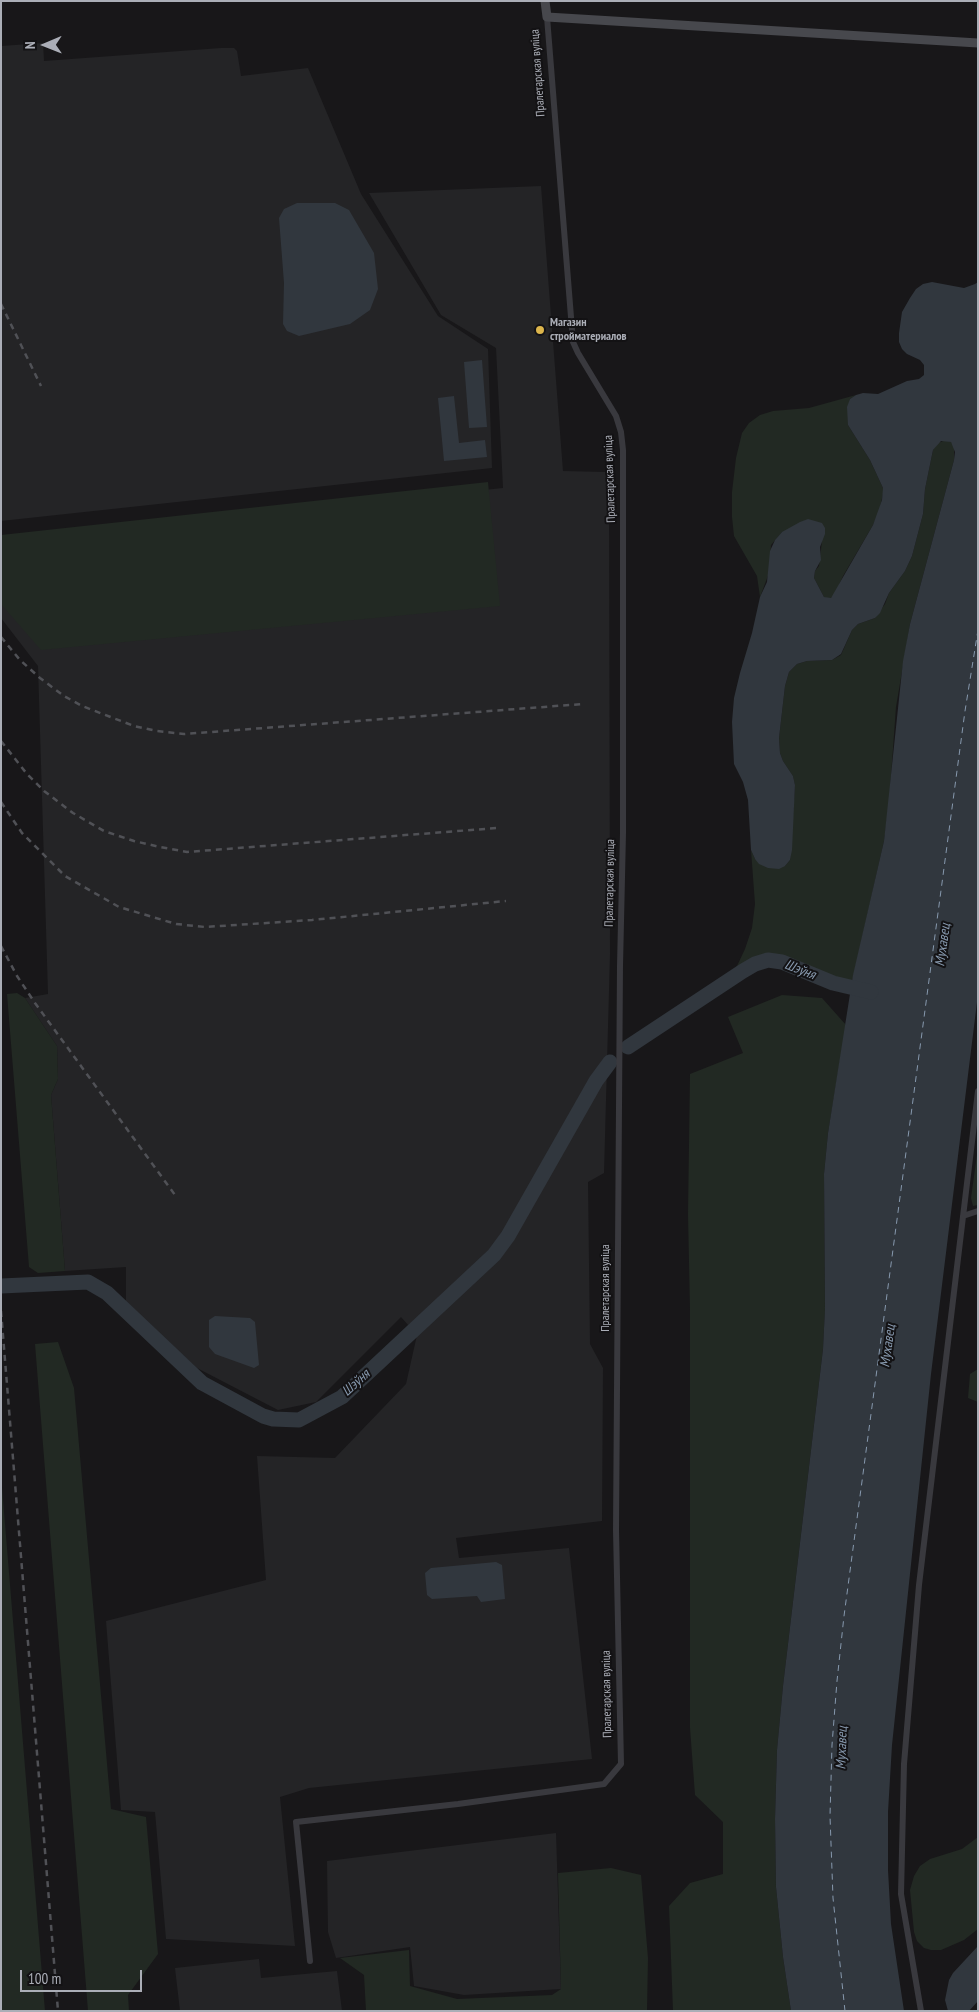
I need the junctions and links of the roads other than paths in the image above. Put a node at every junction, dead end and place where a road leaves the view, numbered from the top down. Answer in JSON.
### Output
{"nodes":[{"id":1,"x":545,"y":1,"type":"edge"},
{"id":2,"x":547,"y":17,"type":"junction"},
{"id":3,"x":978,"y":43,"type":"edge"},
{"id":4,"x":978,"y":1091,"type":"edge"},
{"id":5,"x":978,"y":1211,"type":"edge"},
{"id":6,"x":962,"y":1216,"type":"junction"},
{"id":7,"x":310,"y":1961,"type":"dead end"},
{"id":8,"x":921,"y":2011,"type":"edge"}],
"edges":[{"from":1,"to":2,"type":"main road","name":"Пралетарская вуліца"},
{"from":2,"to":3,"type":"main road","name":"Пралетарская вуліца"},
{"from":2,"to":7,"type":"street","name":"Пралетарская вуліца"},
{"from":4,"to":6,"type":"street"},
{"from":5,"to":6,"type":"street"},
{"from":6,"to":8,"type":"street"}]}
